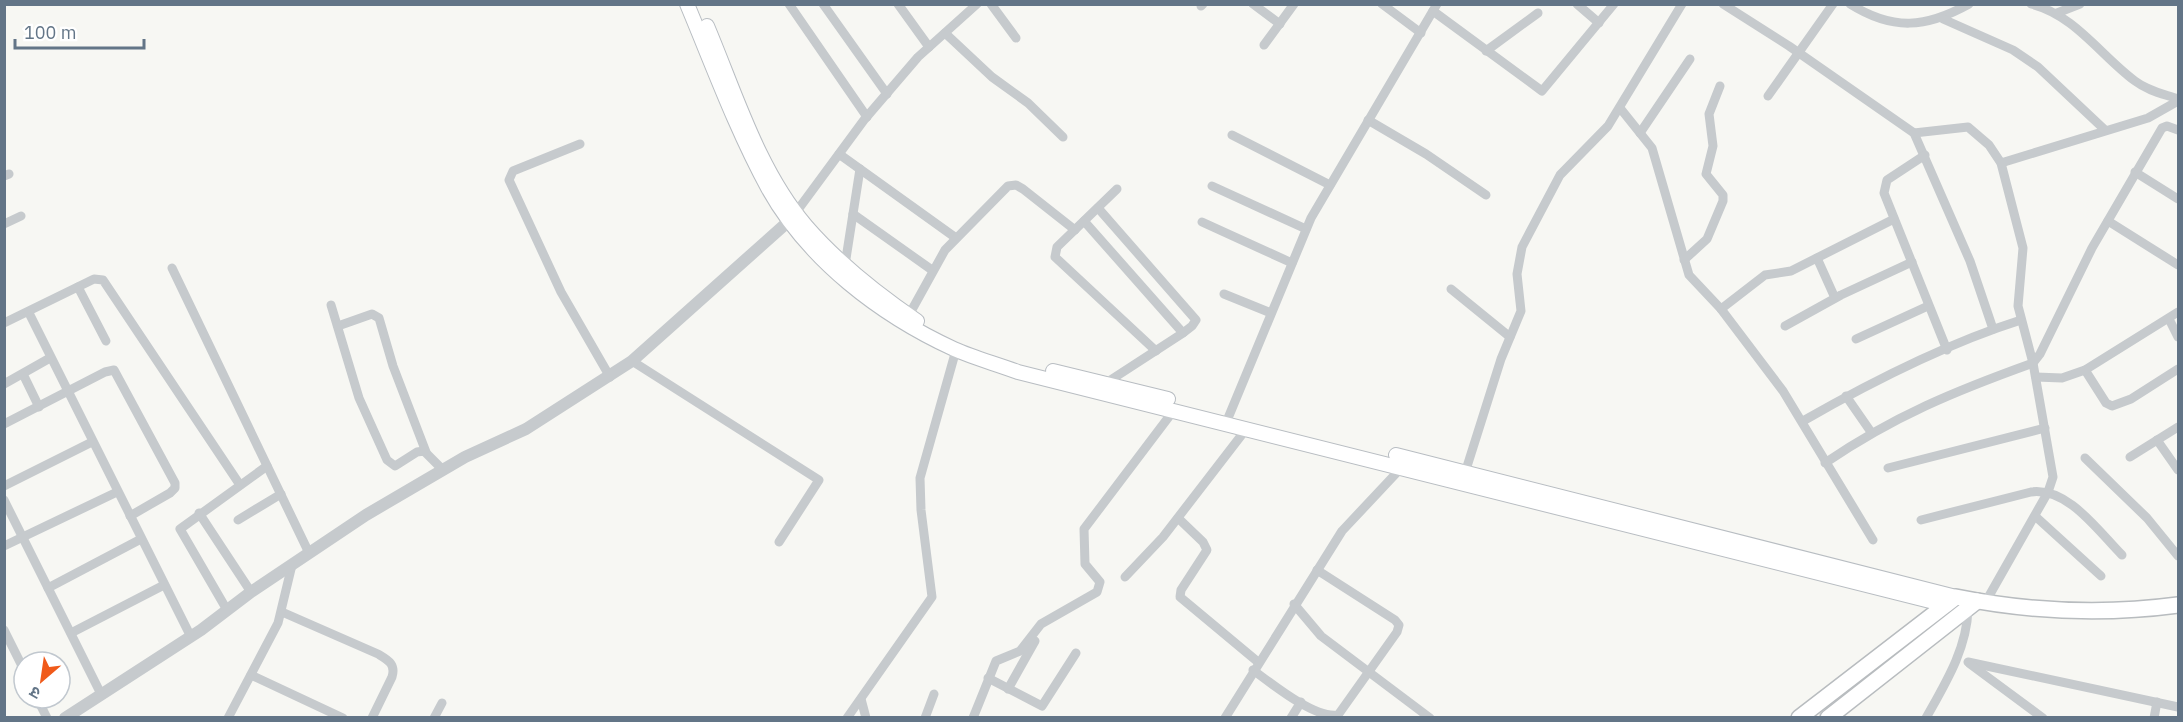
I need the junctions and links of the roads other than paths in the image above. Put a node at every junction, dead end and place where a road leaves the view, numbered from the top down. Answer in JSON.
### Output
{"nodes":[{"id":1,"x":687,"y":4,"type":"edge"},
{"id":2,"x":698,"y":4,"type":"edge"},
{"id":3,"x":789,"y":4,"type":"edge"},
{"id":4,"x":823,"y":4,"type":"edge"},
{"id":5,"x":898,"y":4,"type":"edge"},
{"id":6,"x":977,"y":4,"type":"edge"},
{"id":7,"x":991,"y":4,"type":"edge"},
{"id":8,"x":1253,"y":4,"type":"edge"},
{"id":9,"x":1294,"y":4,"type":"edge"},
{"id":10,"x":1382,"y":4,"type":"edge"},
{"id":11,"x":1577,"y":4,"type":"edge"},
{"id":12,"x":1614,"y":4,"type":"edge"},
{"id":13,"x":1682,"y":4,"type":"edge"},
{"id":14,"x":1723,"y":4,"type":"edge"},
{"id":15,"x":1833,"y":4,"type":"edge"},
{"id":16,"x":1850,"y":4,"type":"edge"},
{"id":17,"x":1969,"y":4,"type":"edge"},
{"id":18,"x":2031,"y":4,"type":"edge"},
{"id":19,"x":2080,"y":4,"type":"edge"},
{"id":20,"x":1435,"y":8,"type":"edge"},
{"id":21,"x":1538,"y":13,"type":"dead end"},
{"id":22,"x":2056,"y":13,"type":"junction"},
{"id":23,"x":1942,"y":19,"type":"junction"},
{"id":24,"x":1599,"y":22,"type":"junction"},
{"id":25,"x":1280,"y":24,"type":"junction"},
{"id":26,"x":945,"y":33,"type":"junction"},
{"id":27,"x":1421,"y":33,"type":"junction"},
{"id":28,"x":1016,"y":38,"type":"dead end"},
{"id":29,"x":1264,"y":45,"type":"dead end"},
{"id":30,"x":929,"y":47,"type":"junction"},
{"id":31,"x":1486,"y":51,"type":"junction"},
{"id":32,"x":1799,"y":54,"type":"junction"},
{"id":33,"x":1690,"y":59,"type":"dead end"},
{"id":34,"x":1720,"y":86,"type":"dead end"},
{"id":35,"x":886,"y":94,"type":"junction"},
{"id":36,"x":1768,"y":96,"type":"dead end"},
{"id":37,"x":2178,"y":100,"type":"edge"},
{"id":38,"x":1620,"y":108,"type":"junction"},
{"id":39,"x":867,"y":117,"type":"junction"},
{"id":40,"x":1368,"y":120,"type":"junction"},
{"id":41,"x":2105,"y":130,"type":"junction"},
{"id":42,"x":2178,"y":130,"type":"edge"},
{"id":43,"x":1640,"y":133,"type":"junction"},
{"id":44,"x":1914,"y":134,"type":"junction"},
{"id":45,"x":1232,"y":135,"type":"dead end"},
{"id":46,"x":1063,"y":137,"type":"dead end"},
{"id":47,"x":580,"y":144,"type":"dead end"},
{"id":48,"x":839,"y":154,"type":"junction"},
{"id":49,"x":1925,"y":154,"type":"junction"},
{"id":50,"x":2001,"y":163,"type":"junction"},
{"id":51,"x":860,"y":169,"type":"junction"},
{"id":52,"x":2136,"y":172,"type":"junction"},
{"id":53,"x":1329,"y":185,"type":"junction"},
{"id":54,"x":1212,"y":186,"type":"dead end"},
{"id":55,"x":1117,"y":189,"type":"dead end"},
{"id":56,"x":1486,"y":195,"type":"dead end"},
{"id":57,"x":2178,"y":199,"type":"edge"},
{"id":58,"x":1098,"y":208,"type":"junction"},
{"id":59,"x":853,"y":214,"type":"junction"},
{"id":60,"x":21,"y":216,"type":"dead end"},
{"id":61,"x":793,"y":216,"type":"junction"},
{"id":62,"x":1894,"y":219,"type":"junction"},
{"id":63,"x":1084,"y":221,"type":"junction"},
{"id":64,"x":2108,"y":221,"type":"junction"},
{"id":65,"x":1202,"y":222,"type":"dead end"},
{"id":66,"x":4,"y":225,"type":"edge"},
{"id":67,"x":1306,"y":229,"type":"junction"},
{"id":68,"x":1075,"y":230,"type":"junction"},
{"id":69,"x":956,"y":238,"type":"junction"},
{"id":70,"x":1817,"y":258,"type":"junction"},
{"id":71,"x":1684,"y":260,"type":"junction"},
{"id":72,"x":1912,"y":262,"type":"junction"},
{"id":73,"x":1292,"y":263,"type":"junction"},
{"id":74,"x":845,"y":265,"type":"junction"},
{"id":75,"x":2178,"y":265,"type":"edge"},
{"id":76,"x":172,"y":268,"type":"dead end"},
{"id":77,"x":932,"y":270,"type":"junction"},
{"id":78,"x":78,"y":287,"type":"junction"},
{"id":79,"x":1451,"y":289,"type":"dead end"},
{"id":80,"x":1224,"y":294,"type":"dead end"},
{"id":81,"x":1835,"y":298,"type":"junction"},
{"id":82,"x":331,"y":305,"type":"dead end"},
{"id":83,"x":1928,"y":306,"type":"junction"},
{"id":84,"x":1721,"y":309,"type":"junction"},
{"id":85,"x":2178,"y":312,"type":"edge"},
{"id":86,"x":29,"y":313,"type":"junction"},
{"id":87,"x":1271,"y":314,"type":"junction"},
{"id":88,"x":909,"y":315,"type":"junction"},
{"id":89,"x":2169,"y":319,"type":"junction"},
{"id":90,"x":2021,"y":320,"type":"junction"},
{"id":91,"x":4,"y":323,"type":"edge"},
{"id":92,"x":338,"y":326,"type":"junction"},
{"id":93,"x":1785,"y":326,"type":"dead end"},
{"id":94,"x":1993,"y":329,"type":"junction"},
{"id":95,"x":1183,"y":333,"type":"junction"},
{"id":96,"x":1510,"y":337,"type":"junction"},
{"id":97,"x":2178,"y":337,"type":"edge"},
{"id":98,"x":1856,"y":339,"type":"dead end"},
{"id":99,"x":105,"y":341,"type":"dead end"},
{"id":100,"x":956,"y":350,"type":"junction"},
{"id":101,"x":1947,"y":350,"type":"junction"},
{"id":102,"x":1156,"y":351,"type":"junction"},
{"id":103,"x":50,"y":358,"type":"junction"},
{"id":104,"x":632,"y":361,"type":"junction"},
{"id":105,"x":2034,"y":363,"type":"junction"},
{"id":106,"x":2178,"y":369,"type":"edge"},
{"id":107,"x":2085,"y":370,"type":"junction"},
{"id":108,"x":23,"y":374,"type":"junction"},
{"id":109,"x":610,"y":377,"type":"junction"},
{"id":110,"x":2036,"y":377,"type":"junction"},
{"id":111,"x":1106,"y":383,"type":"junction"},
{"id":112,"x":4,"y":384,"type":"edge"},
{"id":113,"x":67,"y":393,"type":"junction"},
{"id":114,"x":1845,"y":396,"type":"junction"},
{"id":115,"x":39,"y":407,"type":"junction"},
{"id":116,"x":1174,"y":410,"type":"junction"},
{"id":117,"x":1228,"y":419,"type":"junction"},
{"id":118,"x":1803,"y":421,"type":"junction"},
{"id":119,"x":4,"y":424,"type":"edge"},
{"id":120,"x":2178,"y":427,"type":"edge"},
{"id":121,"x":1247,"y":428,"type":"junction"},
{"id":122,"x":2045,"y":428,"type":"junction"},
{"id":123,"x":1871,"y":432,"type":"junction"},
{"id":124,"x":2157,"y":440,"type":"junction"},
{"id":125,"x":92,"y":442,"type":"junction"},
{"id":126,"x":426,"y":452,"type":"junction"},
{"id":127,"x":2130,"y":457,"type":"dead end"},
{"id":128,"x":2085,"y":458,"type":"dead end"},
{"id":129,"x":1825,"y":463,"type":"junction"},
{"id":130,"x":267,"y":466,"type":"junction"},
{"id":131,"x":1403,"y":466,"type":"junction"},
{"id":132,"x":1888,"y":468,"type":"dead end"},
{"id":133,"x":443,"y":470,"type":"junction"},
{"id":134,"x":2178,"y":470,"type":"edge"},
{"id":135,"x":1464,"y":477,"type":"junction"},
{"id":136,"x":240,"y":485,"type":"junction"},
{"id":137,"x":4,"y":486,"type":"edge"},
{"id":138,"x":117,"y":492,"type":"junction"},
{"id":139,"x":2048,"y":492,"type":"junction"},
{"id":140,"x":281,"y":494,"type":"junction"},
{"id":141,"x":4,"y":500,"type":"edge"},
{"id":142,"x":199,"y":513,"type":"junction"},
{"id":143,"x":130,"y":516,"type":"junction"},
{"id":144,"x":2035,"y":516,"type":"junction"},
{"id":145,"x":1178,"y":518,"type":"junction"},
{"id":146,"x":238,"y":520,"type":"dead end"},
{"id":147,"x":1921,"y":520,"type":"dead end"},
{"id":148,"x":24,"y":536,"type":"junction"},
{"id":149,"x":141,"y":539,"type":"junction"},
{"id":150,"x":1873,"y":540,"type":"dead end"},
{"id":151,"x":779,"y":542,"type":"dead end"},
{"id":152,"x":4,"y":546,"type":"edge"},
{"id":153,"x":309,"y":553,"type":"junction"},
{"id":154,"x":2122,"y":555,"type":"dead end"},
{"id":155,"x":2178,"y":556,"type":"edge"},
{"id":156,"x":291,"y":565,"type":"junction"},
{"id":157,"x":1317,"y":570,"type":"junction"},
{"id":158,"x":2101,"y":576,"type":"dead end"},
{"id":159,"x":1125,"y":577,"type":"dead end"},
{"id":160,"x":164,"y":585,"type":"junction"},
{"id":161,"x":48,"y":588,"type":"junction"},
{"id":162,"x":251,"y":592,"type":"junction"},
{"id":163,"x":1951,"y":601,"type":"junction"},
{"id":164,"x":1294,"y":603,"type":"junction"},
{"id":165,"x":1977,"y":604,"type":"junction"},
{"id":166,"x":2178,"y":605,"type":"edge"},
{"id":167,"x":227,"y":610,"type":"junction"},
{"id":168,"x":282,"y":612,"type":"junction"},
{"id":169,"x":2178,"y":615,"type":"edge"},
{"id":170,"x":1047,"y":620,"type":"junction"},
{"id":171,"x":4,"y":630,"type":"edge"},
{"id":172,"x":71,"y":633,"type":"junction"},
{"id":173,"x":191,"y":637,"type":"junction"},
{"id":174,"x":14,"y":650,"type":"edge"},
{"id":175,"x":1076,"y":653,"type":"dead end"},
{"id":176,"x":1959,"y":655,"type":"junction"},
{"id":177,"x":1968,"y":662,"type":"junction"},
{"id":178,"x":1256,"y":666,"type":"junction"},
{"id":179,"x":1369,"y":673,"type":"junction"},
{"id":180,"x":251,"y":675,"type":"junction"},
{"id":181,"x":988,"y":678,"type":"junction"},
{"id":182,"x":1008,"y":689,"type":"junction"},
{"id":183,"x":101,"y":694,"type":"junction"},
{"id":184,"x":934,"y":694,"type":"dead end"},
{"id":185,"x":861,"y":699,"type":"junction"},
{"id":186,"x":1301,"y":702,"type":"junction"},
{"id":187,"x":2157,"y":702,"type":"junction"},
{"id":188,"x":442,"y":703,"type":"dead end"},
{"id":189,"x":2178,"y":706,"type":"edge"},
{"id":190,"x":65,"y":717,"type":"edge"},
{"id":191,"x":228,"y":717,"type":"edge"},
{"id":192,"x":343,"y":717,"type":"edge"},
{"id":193,"x":372,"y":717,"type":"edge"},
{"id":194,"x":434,"y":717,"type":"edge"},
{"id":195,"x":847,"y":717,"type":"edge"},
{"id":196,"x":866,"y":717,"type":"edge"},
{"id":197,"x":925,"y":717,"type":"edge"},
{"id":198,"x":973,"y":717,"type":"edge"},
{"id":199,"x":1225,"y":717,"type":"edge"},
{"id":200,"x":1291,"y":717,"type":"edge"},
{"id":201,"x":1331,"y":717,"type":"edge"},
{"id":202,"x":1430,"y":717,"type":"edge"},
{"id":203,"x":1799,"y":717,"type":"edge"},
{"id":204,"x":1828,"y":717,"type":"edge"},
{"id":205,"x":1926,"y":717,"type":"edge"},
{"id":206,"x":2043,"y":717,"type":"edge"},
{"id":207,"x":2154,"y":717,"type":"edge"}],
"edges":[{"from":1,"to":61,"type":"main road"},
{"from":2,"to":61,"type":"main road"},
{"from":3,"to":39,"type":"street"},
{"from":4,"to":35,"type":"street"},
{"from":5,"to":30,"type":"street"},
{"from":6,"to":26,"type":"street"},
{"from":7,"to":28,"type":"street"},
{"from":8,"to":25,"type":"street"},
{"from":9,"to":25,"type":"street"},
{"from":10,"to":27,"type":"street"},
{"from":11,"to":24,"type":"street"},
{"from":12,"to":24,"type":"street"},
{"from":13,"to":38,"type":"street"},
{"from":14,"to":32,"type":"street"},
{"from":15,"to":32,"type":"street"},
{"from":16,"to":23,"type":"street"},
{"from":17,"to":23,"type":"street"},
{"from":18,"to":22,"type":"street"},
{"from":19,"to":22,"type":"street"},
{"from":20,"to":27,"type":"street"},
{"from":20,"to":31,"type":"street"},
{"from":21,"to":31,"type":"street"},
{"from":22,"to":37,"type":"street"},
{"from":23,"to":41,"type":"street"},
{"from":24,"to":31,"type":"street"},
{"from":25,"to":29,"type":"street"},
{"from":26,"to":30,"type":"street"},
{"from":26,"to":46,"type":"street"},
{"from":27,"to":40,"type":"street"},
{"from":30,"to":35,"type":"street"},
{"from":32,"to":36,"type":"street"},
{"from":32,"to":44,"type":"street"},
{"from":33,"to":43,"type":"street"},
{"from":34,"to":71,"type":"street"},
{"from":35,"to":39,"type":"street"},
{"from":37,"to":41,"type":"street"},
{"from":38,"to":43,"type":"street"},
{"from":38,"to":96,"type":"street"},
{"from":39,"to":48,"type":"street"},
{"from":40,"to":53,"type":"street"},
{"from":40,"to":56,"type":"street"},
{"from":41,"to":50,"type":"street"},
{"from":42,"to":52,"type":"street"},
{"from":43,"to":71,"type":"street"},
{"from":44,"to":49,"type":"street"},
{"from":44,"to":50,"type":"street"},
{"from":45,"to":53,"type":"street"},
{"from":47,"to":109,"type":"street"},
{"from":48,"to":51,"type":"street"},
{"from":48,"to":61,"type":"street"},
{"from":49,"to":62,"type":"street"},
{"from":49,"to":94,"type":"street"},
{"from":50,"to":90,"type":"street"},
{"from":51,"to":59,"type":"street"},
{"from":51,"to":69,"type":"street"},
{"from":52,"to":57,"type":"street"},
{"from":52,"to":64,"type":"street"},
{"from":53,"to":67,"type":"street"},
{"from":54,"to":67,"type":"street"},
{"from":55,"to":58,"type":"street"},
{"from":58,"to":63,"type":"street"},
{"from":58,"to":95,"type":"street"},
{"from":59,"to":74,"type":"street"},
{"from":59,"to":77,"type":"street"},
{"from":60,"to":66,"type":"street"},
{"from":61,"to":74,"type":"main road"},
{"from":61,"to":100,"type":"main road"},
{"from":61,"to":104,"type":"street"},
{"from":62,"to":70,"type":"street"},
{"from":62,"to":72,"type":"street"},
{"from":63,"to":68,"type":"street"},
{"from":63,"to":95,"type":"street"},
{"from":64,"to":75,"type":"street"},
{"from":64,"to":105,"type":"street"},
{"from":65,"to":73,"type":"street"},
{"from":67,"to":73,"type":"street"},
{"from":68,"to":69,"type":"street"},
{"from":68,"to":102,"type":"street"},
{"from":69,"to":77,"type":"street"},
{"from":70,"to":81,"type":"street"},
{"from":70,"to":84,"type":"street"},
{"from":71,"to":84,"type":"street"},
{"from":72,"to":81,"type":"street"},
{"from":72,"to":83,"type":"street"},
{"from":73,"to":87,"type":"street"},
{"from":74,"to":88,"type":"main road"},
{"from":76,"to":130,"type":"street"},
{"from":77,"to":88,"type":"street"},
{"from":78,"to":86,"type":"street"},
{"from":78,"to":99,"type":"street"},
{"from":78,"to":136,"type":"street"},
{"from":79,"to":96,"type":"street"},
{"from":80,"to":87,"type":"street"},
{"from":81,"to":93,"type":"street"},
{"from":82,"to":92,"type":"street"},
{"from":83,"to":98,"type":"street"},
{"from":83,"to":101,"type":"street"},
{"from":84,"to":118,"type":"street"},
{"from":85,"to":89,"type":"street"},
{"from":86,"to":91,"type":"street"},
{"from":86,"to":103,"type":"street"},
{"from":87,"to":117,"type":"street"},
{"from":88,"to":111,"type":"main road"},
{"from":89,"to":97,"type":"street"},
{"from":89,"to":107,"type":"street"},
{"from":90,"to":94,"type":"street"},
{"from":90,"to":105,"type":"street"},
{"from":92,"to":126,"type":"street"},
{"from":92,"to":126,"type":"street"},
{"from":94,"to":101,"type":"street"},
{"from":95,"to":102,"type":"street"},
{"from":96,"to":135,"type":"street"},
{"from":100,"to":116,"type":"main road"},
{"from":100,"to":185,"type":"street"},
{"from":101,"to":114,"type":"street"},
{"from":102,"to":111,"type":"street"},
{"from":103,"to":108,"type":"street"},
{"from":103,"to":113,"type":"street"},
{"from":104,"to":109,"type":"street"},
{"from":104,"to":151,"type":"street"},
{"from":105,"to":110,"type":"street"},
{"from":105,"to":123,"type":"street"},
{"from":106,"to":107,"type":"street"},
{"from":107,"to":110,"type":"street"},
{"from":108,"to":112,"type":"street"},
{"from":108,"to":115,"type":"street"},
{"from":109,"to":133,"type":"street"},
{"from":110,"to":122,"type":"street"},
{"from":111,"to":117,"type":"main road"},
{"from":113,"to":115,"type":"street"},
{"from":113,"to":125,"type":"street"},
{"from":113,"to":143,"type":"street"},
{"from":114,"to":118,"type":"street"},
{"from":114,"to":123,"type":"street"},
{"from":115,"to":119,"type":"street"},
{"from":116,"to":117,"type":"main road"},
{"from":116,"to":170,"type":"street"},
{"from":117,"to":121,"type":"main road"},
{"from":117,"to":135,"type":"main road"},
{"from":118,"to":129,"type":"street"},
{"from":120,"to":124,"type":"street"},
{"from":121,"to":131,"type":"main road"},
{"from":121,"to":145,"type":"street"},
{"from":122,"to":132,"type":"street"},
{"from":122,"to":139,"type":"street"},
{"from":123,"to":129,"type":"street"},
{"from":124,"to":127,"type":"street"},
{"from":124,"to":134,"type":"street"},
{"from":125,"to":137,"type":"street"},
{"from":125,"to":138,"type":"street"},
{"from":126,"to":133,"type":"street"},
{"from":128,"to":155,"type":"street"},
{"from":129,"to":150,"type":"street"},
{"from":130,"to":136,"type":"street"},
{"from":130,"to":140,"type":"street"},
{"from":131,"to":135,"type":"main road"},
{"from":131,"to":157,"type":"street"},
{"from":133,"to":153,"type":"street"},
{"from":135,"to":163,"type":"main road"},
{"from":136,"to":142,"type":"street"},
{"from":138,"to":143,"type":"street"},
{"from":138,"to":148,"type":"street"},
{"from":139,"to":144,"type":"street"},
{"from":139,"to":147,"type":"street"},
{"from":139,"to":154,"type":"street"},
{"from":140,"to":146,"type":"street"},
{"from":140,"to":153,"type":"street"},
{"from":141,"to":148,"type":"street"},
{"from":142,"to":162,"type":"street"},
{"from":142,"to":167,"type":"street"},
{"from":143,"to":149,"type":"street"},
{"from":144,"to":158,"type":"street"},
{"from":144,"to":165,"type":"street"},
{"from":145,"to":159,"type":"street"},
{"from":145,"to":178,"type":"street"},
{"from":148,"to":152,"type":"street"},
{"from":148,"to":161,"type":"street"},
{"from":149,"to":160,"type":"street"},
{"from":149,"to":161,"type":"street"},
{"from":153,"to":156,"type":"street"},
{"from":156,"to":162,"type":"street"},
{"from":156,"to":168,"type":"street"},
{"from":157,"to":164,"type":"street"},
{"from":157,"to":179,"type":"street"},
{"from":160,"to":172,"type":"street"},
{"from":160,"to":173,"type":"street"},
{"from":161,"to":172,"type":"street"},
{"from":162,"to":167,"type":"street"},
{"from":163,"to":165,"type":"highway"},
{"from":163,"to":203,"type":"highway"},
{"from":164,"to":178,"type":"street"},
{"from":164,"to":179,"type":"street"},
{"from":165,"to":166,"type":"highway"},
{"from":165,"to":169,"type":"highway"},
{"from":165,"to":176,"type":"street"},
{"from":165,"to":204,"type":"highway"},
{"from":167,"to":173,"type":"street"},
{"from":168,"to":180,"type":"street"},
{"from":168,"to":193,"type":"street"},
{"from":170,"to":181,"type":"street"},
{"from":170,"to":182,"type":"street"},
{"from":171,"to":174,"type":"street"},
{"from":172,"to":183,"type":"street"},
{"from":173,"to":183,"type":"street"},
{"from":175,"to":182,"type":"street"},
{"from":176,"to":177,"type":"street"},
{"from":176,"to":205,"type":"street"},
{"from":177,"to":187,"type":"street"},
{"from":177,"to":206,"type":"street"},
{"from":178,"to":186,"type":"street"},
{"from":178,"to":199,"type":"street"},
{"from":179,"to":201,"type":"street"},
{"from":179,"to":202,"type":"street"},
{"from":180,"to":191,"type":"street"},
{"from":180,"to":192,"type":"street"},
{"from":181,"to":182,"type":"street"},
{"from":181,"to":198,"type":"street"},
{"from":183,"to":190,"type":"street"},
{"from":184,"to":197,"type":"street"},
{"from":185,"to":195,"type":"street"},
{"from":185,"to":196,"type":"street"},
{"from":186,"to":200,"type":"street"},
{"from":186,"to":201,"type":"street"},
{"from":187,"to":189,"type":"street"},
{"from":187,"to":207,"type":"street"},
{"from":188,"to":194,"type":"street"}]}
